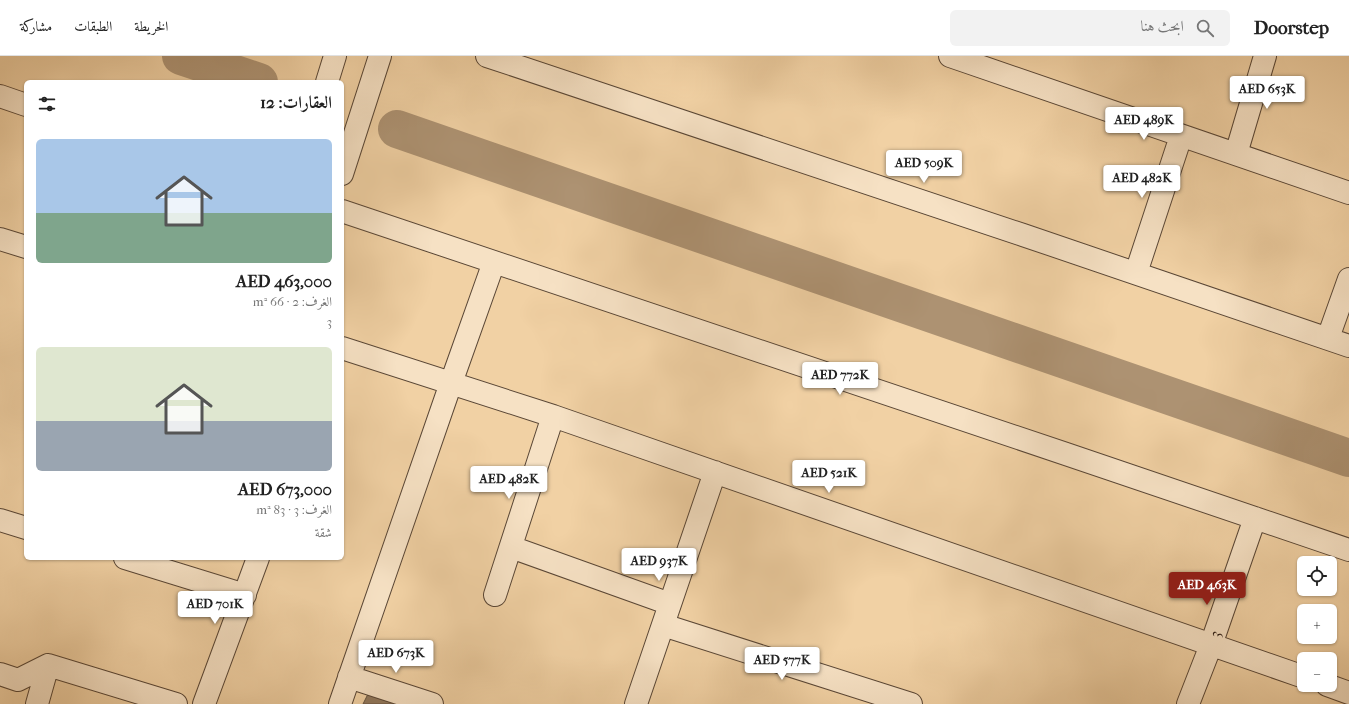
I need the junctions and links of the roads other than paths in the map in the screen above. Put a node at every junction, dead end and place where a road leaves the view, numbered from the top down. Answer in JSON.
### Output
{"nodes":[{"id":1,"x":335,"y":56,"type":"edge"},
{"id":2,"x":380,"y":56,"type":"edge"},
{"id":3,"x":950,"y":56,"type":"edge"},
{"id":4,"x":1265,"y":56,"type":"edge"},
{"id":5,"x":493,"y":57,"type":"edge"},
{"id":6,"x":328,"y":80,"type":"edge"},
{"id":7,"x":0,"y":96,"type":"edge"},
{"id":8,"x":24,"y":104,"type":"edge"},
{"id":9,"x":1181,"y":136,"type":"junction"},
{"id":10,"x":1236,"y":154,"type":"junction"},
{"id":11,"x":344,"y":168,"type":"edge"},
{"id":12,"x":1349,"y":193,"type":"edge"},
{"id":13,"x":344,"y":212,"type":"edge"},
{"id":14,"x":0,"y":239,"type":"edge"},
{"id":15,"x":24,"y":246,"type":"edge"},
{"id":16,"x":494,"y":262,"type":"junction"},
{"id":17,"x":1136,"y":274,"type":"junction"},
{"id":18,"x":1349,"y":279,"type":"edge"},
{"id":19,"x":1328,"y":338,"type":"junction"},
{"id":20,"x":1349,"y":346,"type":"edge"},
{"id":21,"x":344,"y":349,"type":"edge"},
{"id":22,"x":451,"y":383,"type":"junction"},
{"id":23,"x":554,"y":416,"type":"junction"},
{"id":24,"x":715,"y":472,"type":"junction"},
{"id":25,"x":1255,"y":518,"type":"junction"},
{"id":26,"x":0,"y":520,"type":"edge"},
{"id":27,"x":24,"y":527,"type":"edge"},
{"id":28,"x":511,"y":547,"type":"junction"},
{"id":29,"x":1349,"y":550,"type":"edge"},
{"id":30,"x":131,"y":560,"type":"edge"},
{"id":31,"x":257,"y":560,"type":"edge"},
{"id":32,"x":245,"y":595,"type":"junction"},
{"id":33,"x":495,"y":595,"type":"dead end"},
{"id":34,"x":670,"y":604,"type":"junction"},
{"id":35,"x":663,"y":625,"type":"junction"},
{"id":36,"x":1211,"y":645,"type":"junction"},
{"id":37,"x":48,"y":665,"type":"junction"},
{"id":38,"x":0,"y":674,"type":"edge"},
{"id":39,"x":1297,"y":675,"type":"edge"},
{"id":40,"x":349,"y":677,"type":"junction"},
{"id":41,"x":1337,"y":691,"type":"edge"},
{"id":42,"x":1346,"y":696,"type":"edge"},
{"id":43,"x":36,"y":704,"type":"edge"},
{"id":44,"x":176,"y":704,"type":"edge"},
{"id":45,"x":204,"y":704,"type":"edge"},
{"id":46,"x":340,"y":704,"type":"edge"},
{"id":47,"x":432,"y":704,"type":"edge"},
{"id":48,"x":636,"y":704,"type":"edge"},
{"id":49,"x":911,"y":704,"type":"edge"},
{"id":50,"x":1188,"y":704,"type":"edge"}],
"edges":[{"from":1,"to":6,"type":"street"},
{"from":2,"to":11,"type":"street"},
{"from":3,"to":9,"type":"street"},
{"from":4,"to":10,"type":"street"},
{"from":5,"to":17,"type":"street"},
{"from":7,"to":8,"type":"street"},
{"from":9,"to":10,"type":"street"},
{"from":9,"to":17,"type":"street"},
{"from":10,"to":12,"type":"street"},
{"from":13,"to":16,"type":"street"},
{"from":14,"to":15,"type":"street"},
{"from":16,"to":22,"type":"street"},
{"from":16,"to":25,"type":"street"},
{"from":17,"to":19,"type":"street"},
{"from":18,"to":19,"type":"street"},
{"from":19,"to":20,"type":"street"},
{"from":21,"to":22,"type":"street"},
{"from":22,"to":23,"type":"street"},
{"from":22,"to":40,"type":"street"},
{"from":23,"to":24,"type":"street"},
{"from":23,"to":28,"type":"street"},
{"from":24,"to":34,"type":"street"},
{"from":24,"to":36,"type":"street"},
{"from":25,"to":29,"type":"street"},
{"from":25,"to":36,"type":"street","name":"3"},
{"from":26,"to":27,"type":"street"},
{"from":28,"to":33,"type":"street"},
{"from":28,"to":34,"type":"street"},
{"from":30,"to":32,"type":"street"},
{"from":31,"to":32,"type":"street"},
{"from":32,"to":45,"type":"street"},
{"from":34,"to":35,"type":"street"},
{"from":35,"to":48,"type":"street"},
{"from":35,"to":49,"type":"street"},
{"from":36,"to":39,"type":"street"},
{"from":36,"to":50,"type":"street","name":"3"},
{"from":37,"to":38,"type":"street"},
{"from":37,"to":43,"type":"street"},
{"from":37,"to":44,"type":"street"},
{"from":40,"to":46,"type":"street"},
{"from":40,"to":47,"type":"street"},
{"from":41,"to":42,"type":"street"}]}
